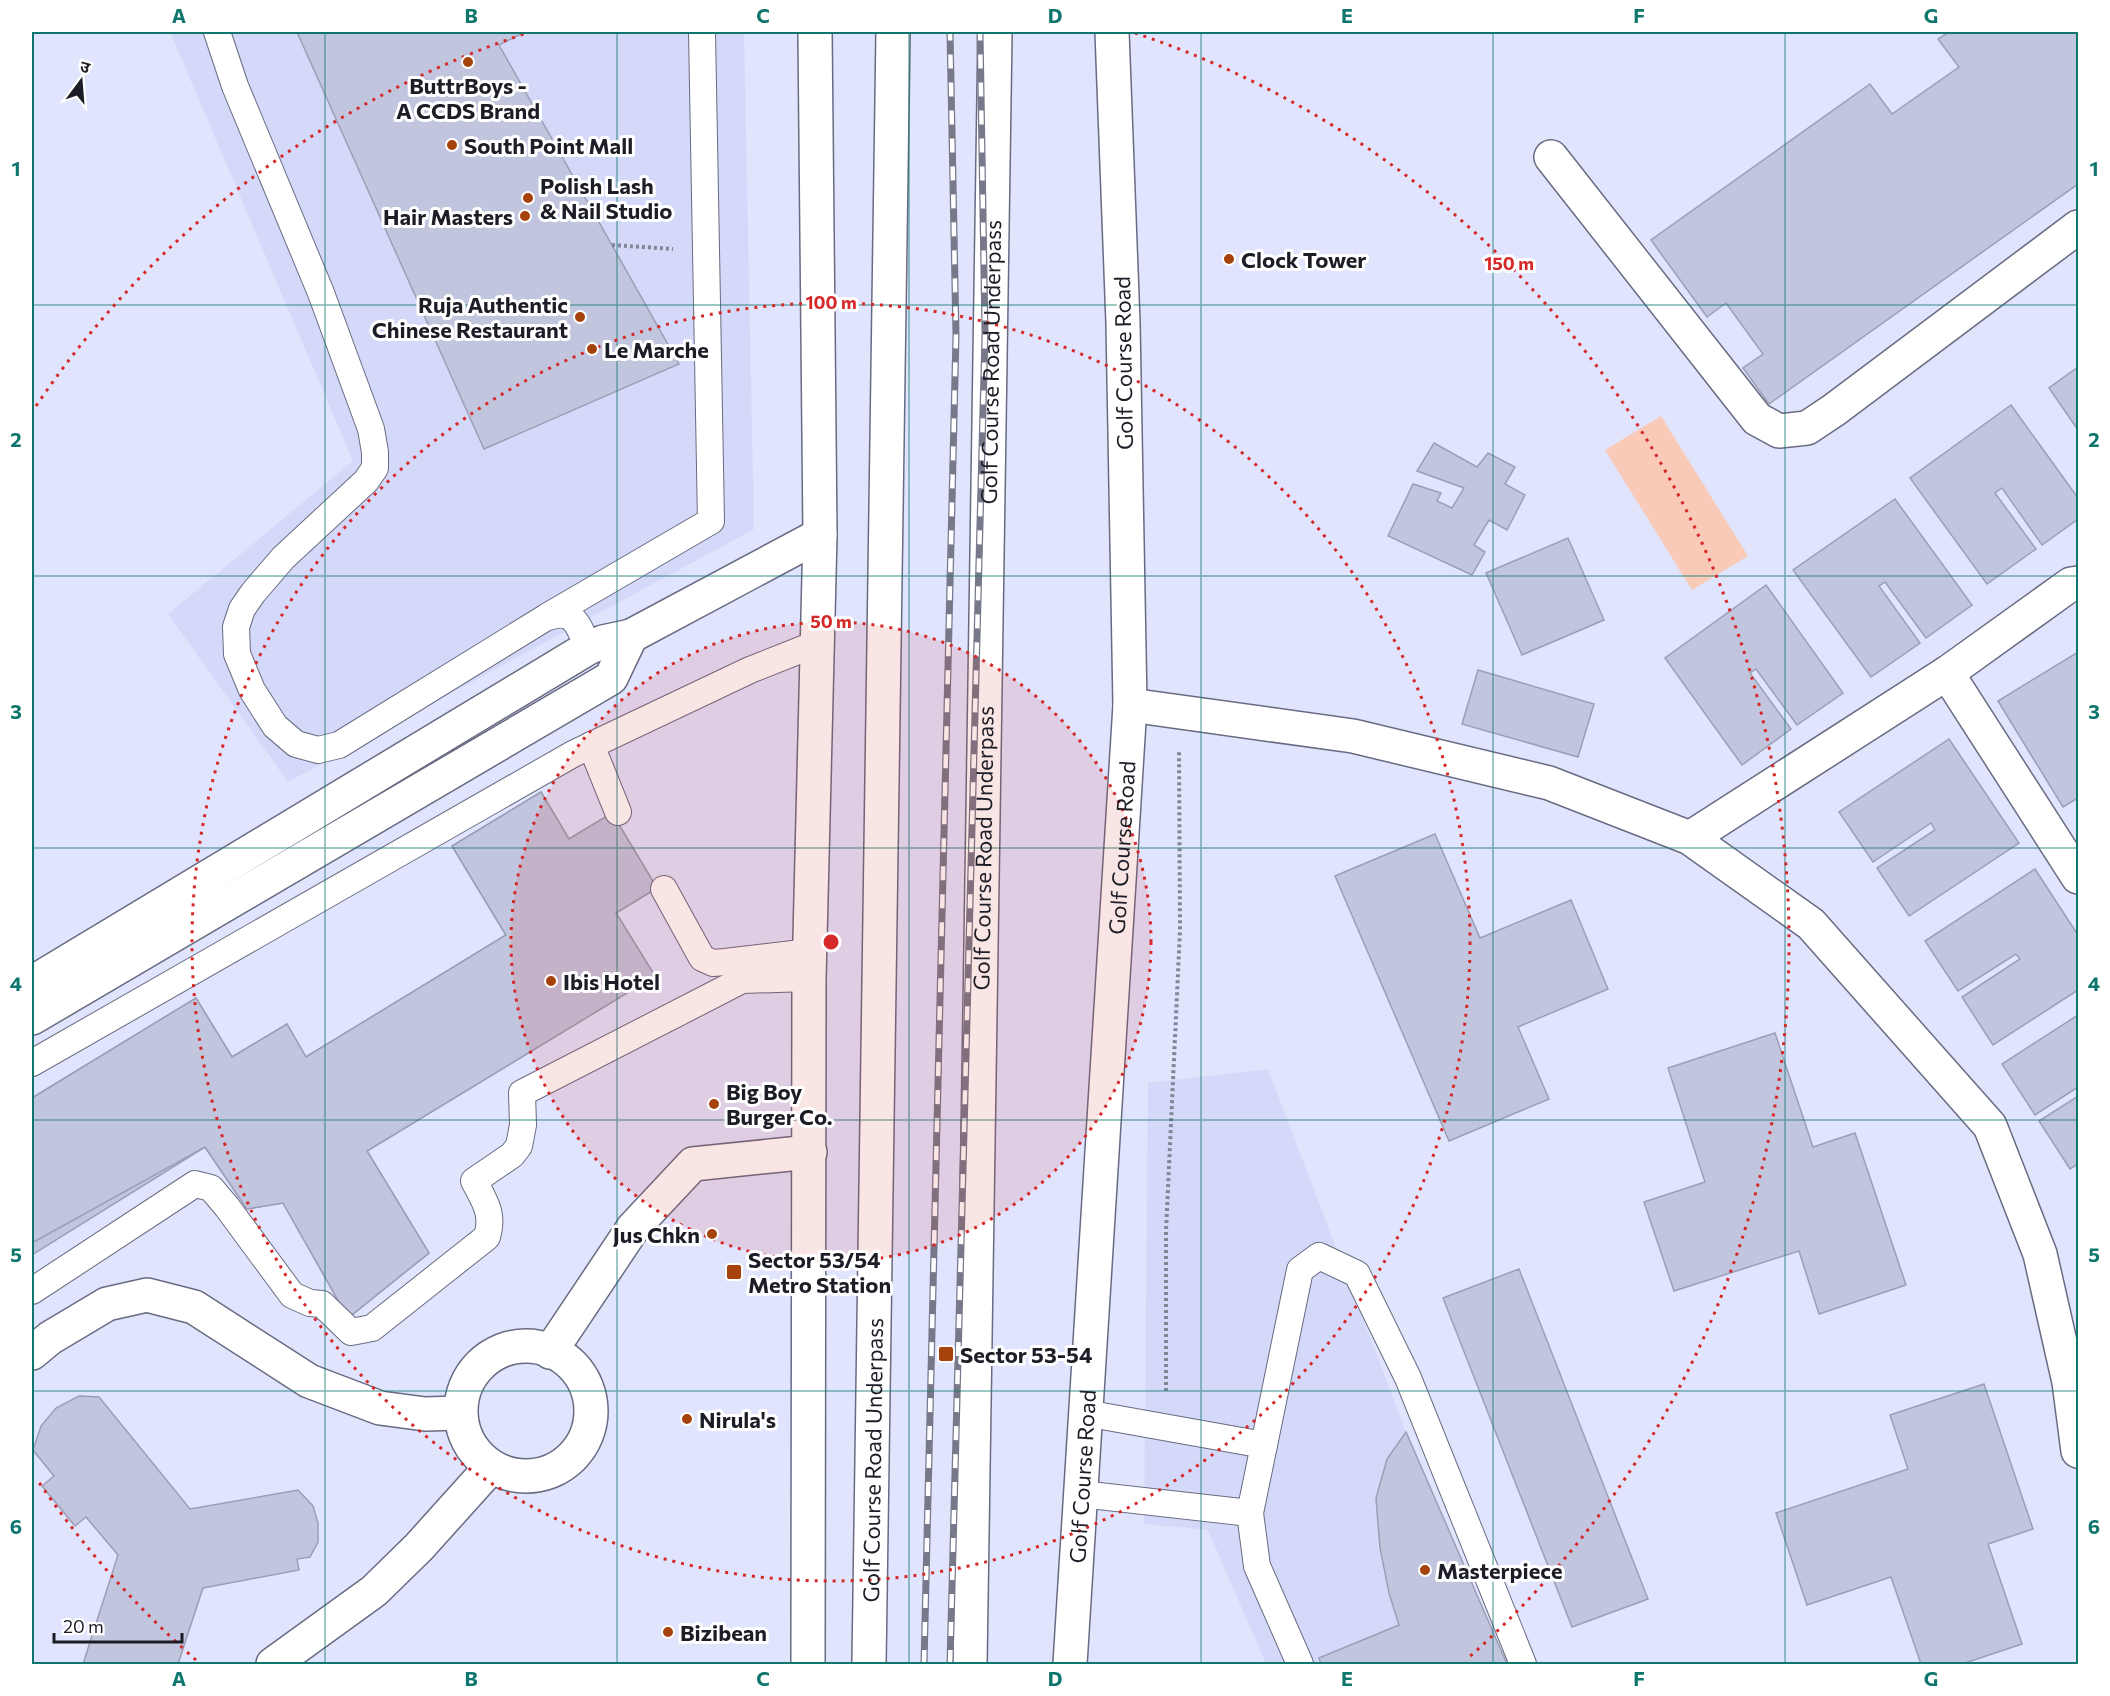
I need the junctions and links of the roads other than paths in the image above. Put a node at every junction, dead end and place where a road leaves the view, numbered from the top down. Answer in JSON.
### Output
{"nodes":[{"id":1,"x":217,"y":32,"type":"edge"},
{"id":2,"x":702,"y":32,"type":"edge"},
{"id":3,"x":815,"y":32,"type":"edge"},
{"id":4,"x":893,"y":32,"type":"edge"},
{"id":5,"x":995,"y":32,"type":"edge"},
{"id":6,"x":1112,"y":32,"type":"edge"},
{"id":7,"x":1551,"y":157,"type":"dead end"},
{"id":8,"x":2079,"y":227,"type":"edge"},
{"id":9,"x":820,"y":535,"type":"junction"},
{"id":10,"x":2079,"y":583,"type":"edge"},
{"id":11,"x":545,"y":618,"type":"junction"},
{"id":12,"x":631,"y":636,"type":"junction"},
{"id":13,"x":818,"y":643,"type":"junction"},
{"id":14,"x":588,"y":648,"type":"junction"},
{"id":15,"x":1947,"y":673,"type":"junction"},
{"id":16,"x":1130,"y":705,"type":"junction"},
{"id":17,"x":591,"y":746,"type":"junction"},
{"id":18,"x":618,"y":812,"type":"dead end"},
{"id":19,"x":1690,"y":838,"type":"junction"},
{"id":20,"x":2079,"y":877,"type":"edge"},
{"id":21,"x":664,"y":889,"type":"dead end"},
{"id":22,"x":810,"y":965,"type":"junction"},
{"id":23,"x":32,"y":983,"type":"edge"},
{"id":24,"x":32,"y":1018,"type":"edge"},
{"id":25,"x":32,"y":1063,"type":"edge"},
{"id":26,"x":810,"y":1152,"type":"junction"},
{"id":27,"x":32,"y":1291,"type":"edge"},
{"id":28,"x":550,"y":1352,"type":"junction"},
{"id":29,"x":32,"y":1353,"type":"edge"},
{"id":30,"x":2074,"y":1379,"type":"edge"},
{"id":31,"x":460,"y":1413,"type":"junction"},
{"id":32,"x":1085,"y":1413,"type":"junction"},
{"id":33,"x":1264,"y":1445,"type":"junction"},
{"id":34,"x":2079,"y":1451,"type":"edge"},
{"id":35,"x":491,"y":1467,"type":"junction"},
{"id":36,"x":1081,"y":1494,"type":"junction"},
{"id":37,"x":1250,"y":1513,"type":"junction"},
{"id":38,"x":273,"y":1665,"type":"edge"},
{"id":39,"x":808,"y":1665,"type":"edge"},
{"id":40,"x":869,"y":1665,"type":"edge"},
{"id":41,"x":970,"y":1665,"type":"edge"},
{"id":42,"x":1070,"y":1665,"type":"edge"},
{"id":43,"x":1300,"y":1665,"type":"edge"},
{"id":44,"x":1523,"y":1665,"type":"edge"}],
"edges":[{"from":1,"to":11,"type":"lane"},
{"from":2,"to":11,"type":"lane"},
{"from":3,"to":9,"type":"street"},
{"from":4,"to":40,"type":"street","name":"Golf Course Road Underpass"},
{"from":5,"to":41,"type":"street","name":"Golf Course Road Underpass"},
{"from":6,"to":16,"type":"street","name":"Golf Course Road"},
{"from":7,"to":8,"type":"street"},
{"from":9,"to":12,"type":"street"},
{"from":9,"to":13,"type":"street"},
{"from":10,"to":15,"type":"street"},
{"from":11,"to":14,"type":"lane"},
{"from":12,"to":14,"type":"street"},
{"from":12,"to":24,"type":"street"},
{"from":13,"to":17,"type":"lane"},
{"from":13,"to":22,"type":"street"},
{"from":14,"to":23,"type":"street"},
{"from":15,"to":19,"type":"street"},
{"from":15,"to":20,"type":"street"},
{"from":16,"to":19,"type":"street"},
{"from":16,"to":32,"type":"street","name":"Golf Course Road"},
{"from":17,"to":18,"type":"lane"},
{"from":17,"to":25,"type":"lane"},
{"from":19,"to":30,"type":"street"},
{"from":21,"to":22,"type":"lane"},
{"from":22,"to":26,"type":"street"},
{"from":22,"to":27,"type":"lane"},
{"from":26,"to":28,"type":"street"},
{"from":26,"to":39,"type":"street"},
{"from":28,"to":31,"type":"street"},
{"from":28,"to":35,"type":"street"},
{"from":29,"to":31,"type":"street"},
{"from":30,"to":34,"type":"street"},
{"from":31,"to":35,"type":"street"},
{"from":32,"to":33,"type":"lane"},
{"from":32,"to":36,"type":"street","name":"Golf Course Road"},
{"from":33,"to":37,"type":"lane"},
{"from":33,"to":44,"type":"lane"},
{"from":35,"to":38,"type":"street"},
{"from":36,"to":37,"type":"lane"},
{"from":36,"to":42,"type":"street","name":"Golf Course Road"},
{"from":37,"to":43,"type":"lane"}]}
